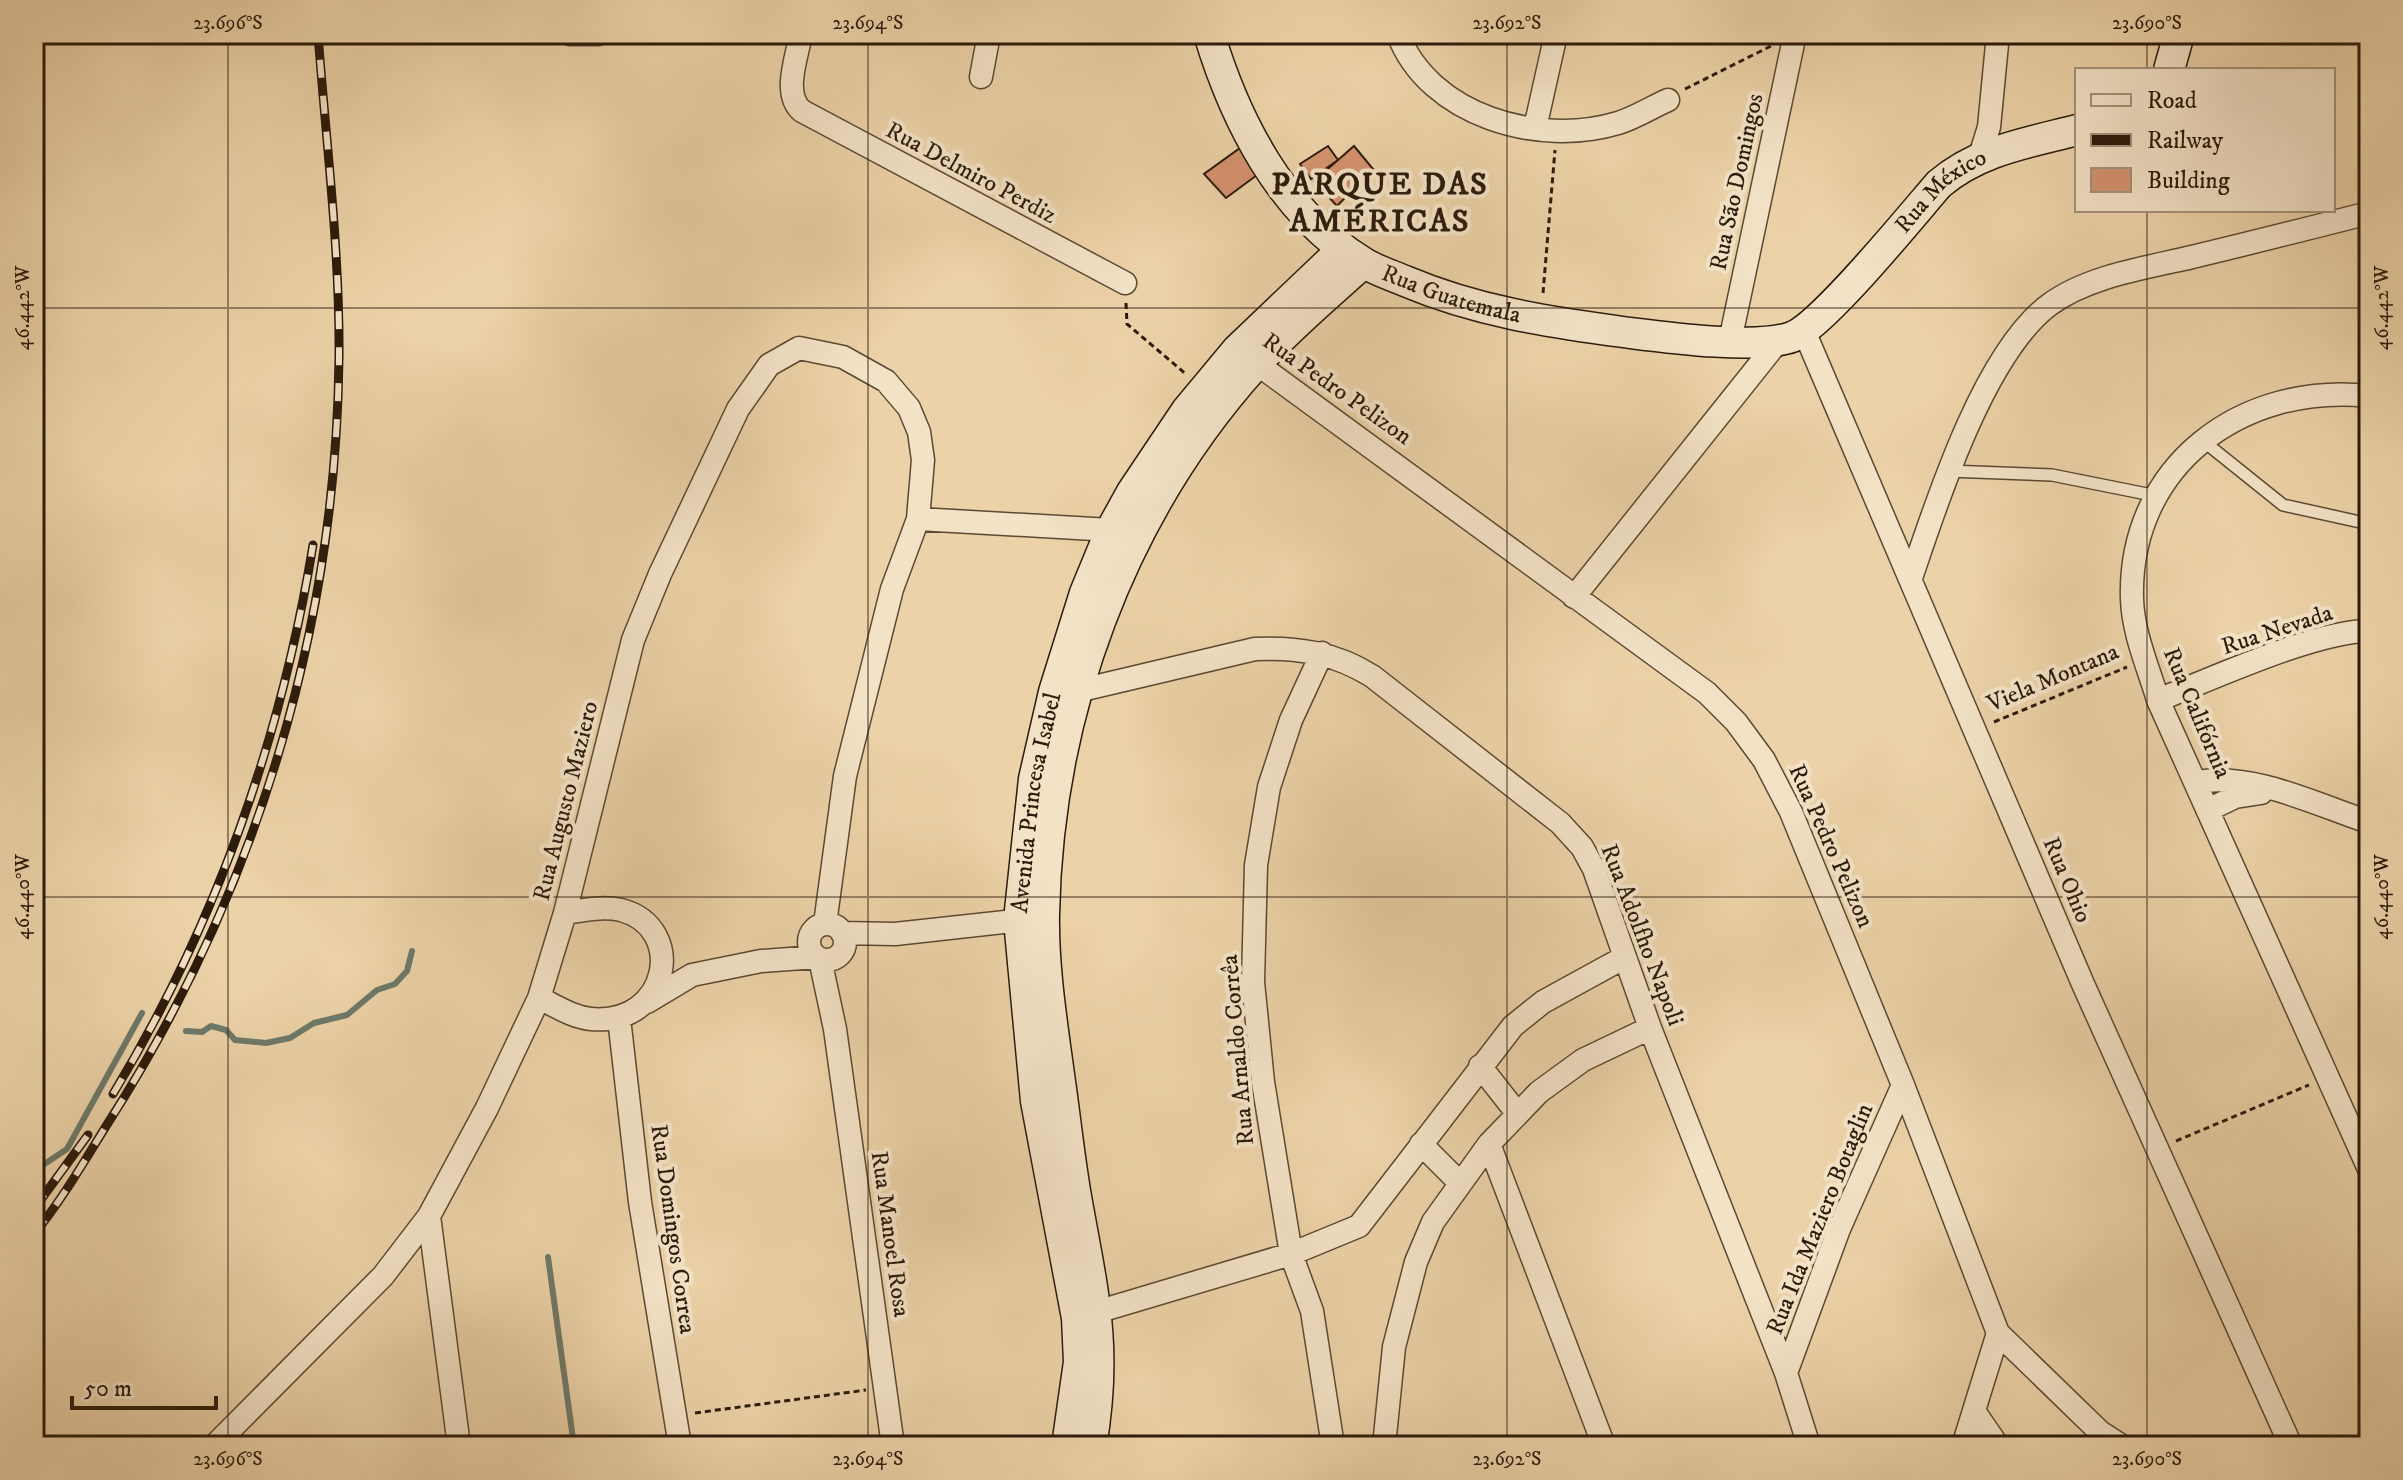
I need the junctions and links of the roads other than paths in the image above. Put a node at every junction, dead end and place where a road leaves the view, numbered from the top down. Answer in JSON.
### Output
{"nodes":[{"id":1,"x":570,"y":34,"type":"edge"},
{"id":2,"x":801,"y":34,"type":"edge"},
{"id":3,"x":989,"y":34,"type":"edge"},
{"id":4,"x":1209,"y":34,"type":"edge"},
{"id":5,"x":1398,"y":34,"type":"edge"},
{"id":6,"x":1556,"y":34,"type":"edge"},
{"id":7,"x":1795,"y":34,"type":"edge"},
{"id":8,"x":1998,"y":34,"type":"edge"},
{"id":9,"x":2179,"y":34,"type":"edge"},
{"id":10,"x":597,"y":35,"type":"edge"},
{"id":11,"x":2170,"y":68,"type":"edge"},
{"id":12,"x":981,"y":77,"type":"dead end"},
{"id":13,"x":1668,"y":100,"type":"road end"},
{"id":14,"x":1546,"y":129,"type":"junction"},
{"id":15,"x":2075,"y":131,"type":"edge"},
{"id":16,"x":1980,"y":156,"type":"junction"},
{"id":17,"x":2369,"y":213,"type":"edge"},
{"id":18,"x":1353,"y":256,"type":"junction"},
{"id":19,"x":1125,"y":283,"type":"road end"},
{"id":20,"x":1800,"y":330,"type":"junction"},
{"id":21,"x":1730,"y":341,"type":"junction"},
{"id":22,"x":1246,"y":357,"type":"junction"},
{"id":23,"x":2369,"y":396,"type":"edge"},
{"id":24,"x":2202,"y":439,"type":"junction"},
{"id":25,"x":1949,"y":471,"type":"junction"},
{"id":26,"x":2157,"y":496,"type":"junction"},
{"id":27,"x":918,"y":519,"type":"junction"},
{"id":28,"x":2369,"y":524,"type":"edge"},
{"id":29,"x":1111,"y":530,"type":"junction"},
{"id":30,"x":1911,"y":578,"type":"junction"},
{"id":31,"x":1574,"y":597,"type":"junction"},
{"id":32,"x":2369,"y":631,"type":"edge"},
{"id":33,"x":1322,"y":653,"type":"junction"},
{"id":34,"x":1077,"y":691,"type":"junction"},
{"id":35,"x":2158,"y":700,"type":"junction"},
{"id":36,"x":2197,"y":782,"type":"junction"},
{"id":37,"x":2274,"y":791,"type":"junction"},
{"id":38,"x":2210,"y":809,"type":"junction"},
{"id":39,"x":2369,"y":822,"type":"edge"},
{"id":40,"x":565,"y":913,"type":"junction"},
{"id":41,"x":1031,"y":919,"type":"junction"},
{"id":42,"x":829,"y":943,"type":"junction"},
{"id":43,"x":660,"y":947,"type":"junction"},
{"id":44,"x":1625,"y":957,"type":"junction"},
{"id":45,"x":692,"y":975,"type":"junction"},
{"id":46,"x":539,"y":998,"type":"junction"},
{"id":47,"x":646,"y":1003,"type":"junction"},
{"id":48,"x":619,"y":1018,"type":"junction"},
{"id":49,"x":1650,"y":1028,"type":"junction"},
{"id":50,"x":1480,"y":1066,"type":"junction"},
{"id":51,"x":1903,"y":1085,"type":"junction"},
{"id":52,"x":1517,"y":1113,"type":"junction"},
{"id":53,"x":1421,"y":1144,"type":"junction"},
{"id":54,"x":1489,"y":1144,"type":"junction"},
{"id":55,"x":2369,"y":1169,"type":"edge"},
{"id":56,"x":1459,"y":1182,"type":"junction"},
{"id":57,"x":429,"y":1216,"type":"junction"},
{"id":58,"x":1291,"y":1254,"type":"junction"},
{"id":59,"x":1087,"y":1314,"type":"junction"},
{"id":60,"x":1998,"y":1333,"type":"junction"},
{"id":61,"x":1786,"y":1373,"type":"junction"},
{"id":62,"x":1974,"y":1411,"type":"junction"},
{"id":63,"x":214,"y":1446,"type":"edge"},
{"id":64,"x":459,"y":1446,"type":"edge"},
{"id":65,"x":680,"y":1446,"type":"edge"},
{"id":66,"x":893,"y":1446,"type":"edge"},
{"id":67,"x":1067,"y":1446,"type":"edge"},
{"id":68,"x":1091,"y":1446,"type":"edge"},
{"id":69,"x":1333,"y":1446,"type":"edge"},
{"id":70,"x":1384,"y":1446,"type":"edge"},
{"id":71,"x":1604,"y":1446,"type":"edge"},
{"id":72,"x":1809,"y":1446,"type":"edge"},
{"id":73,"x":1963,"y":1446,"type":"edge"},
{"id":74,"x":1998,"y":1446,"type":"edge"},
{"id":75,"x":2122,"y":1446,"type":"edge"},
{"id":76,"x":2291,"y":1446,"type":"edge"}],
"edges":[{"from":1,"to":10,"type":"street"},
{"from":2,"to":19,"type":"street","name":"Rua Delmiro Perdiz"},
{"from":3,"to":12,"type":"street"},
{"from":4,"to":18,"type":"main road","name":"Rua Guatemala"},
{"from":5,"to":14,"type":"street"},
{"from":6,"to":14,"type":"street"},
{"from":7,"to":21,"type":"street","name":"Rua São Domingos"},
{"from":8,"to":16,"type":"street","name":"Rua México"},
{"from":9,"to":11,"type":"main road"},
{"from":13,"to":14,"type":"street"},
{"from":15,"to":16,"type":"main road"},
{"from":16,"to":20,"type":"main road","name":"Rua México"},
{"from":17,"to":25,"type":"street"},
{"from":18,"to":21,"type":"main road","name":"Rua Guatemala"},
{"from":18,"to":22,"type":"main road","name":"Avenida Princesa Isabel"},
{"from":20,"to":21,"type":"main road","name":"Rua Guatemala"},
{"from":20,"to":30,"type":"street","name":"Rua Ohio"},
{"from":20,"to":31,"type":"street","name":"Rua México"},
{"from":22,"to":29,"type":"main road","name":"Avenida Princesa Isabel"},
{"from":22,"to":31,"type":"street","name":"Rua Pedro Pelizon"},
{"from":22,"to":34,"type":"main road","name":"Avenida Princesa Isabel"},
{"from":23,"to":24,"type":"street","name":"Rua Califórnia"},
{"from":24,"to":26,"type":"street","name":"Rua Califórnia"},
{"from":24,"to":28,"type":"lane"},
{"from":25,"to":26,"type":"lane"},
{"from":25,"to":30,"type":"street"},
{"from":26,"to":35,"type":"street","name":"Rua Califórnia"},
{"from":27,"to":29,"type":"street"},
{"from":27,"to":40,"type":"street","name":"Rua Augusto Maziero"},
{"from":27,"to":42,"type":"street","name":"Rua Manoel Rosa"},
{"from":29,"to":41,"type":"main road","name":"Avenida Princesa Isabel"},
{"from":30,"to":76,"type":"street","name":"Rua Ohio"},
{"from":31,"to":51,"type":"street","name":"Rua Pedro Pelizon"},
{"from":32,"to":35,"type":"street","name":"Rua Nevada"},
{"from":33,"to":34,"type":"street","name":"Rua Adolfho Napoli"},
{"from":33,"to":44,"type":"street","name":"Rua Adolfho Napoli"},
{"from":33,"to":58,"type":"street","name":"Rua Arnaldo Corrêa"},
{"from":34,"to":41,"type":"main road","name":"Avenida Princesa Isabel"},
{"from":35,"to":36,"type":"street","name":"Rua Califórnia"},
{"from":36,"to":37,"type":"street"},
{"from":36,"to":38,"type":"street","name":"Rua Califórnia"},
{"from":37,"to":38,"type":"street"},
{"from":37,"to":39,"type":"street"},
{"from":38,"to":55,"type":"street","name":"Rua Califórnia"},
{"from":40,"to":43,"type":"street"},
{"from":40,"to":46,"type":"street","name":"Rua Augusto Maziero"},
{"from":41,"to":42,"type":"street"},
{"from":41,"to":59,"type":"main road","name":"Avenida Princesa Isabel"},
{"from":42,"to":45,"type":"street"},
{"from":42,"to":66,"type":"street","name":"Rua Manoel Rosa"},
{"from":43,"to":45,"type":"street"},
{"from":43,"to":47,"type":"street"},
{"from":44,"to":49,"type":"street","name":"Rua Adolfho Napoli"},
{"from":44,"to":50,"type":"street"},
{"from":45,"to":47,"type":"street"},
{"from":46,"to":48,"type":"street"},
{"from":46,"to":57,"type":"street","name":"Rua Augusto Maziero"},
{"from":47,"to":48,"type":"street"},
{"from":48,"to":65,"type":"street","name":"Rua Domingos Correa"},
{"from":49,"to":52,"type":"street"},
{"from":49,"to":61,"type":"street","name":"Rua Adolfho Napoli"},
{"from":50,"to":52,"type":"street"},
{"from":50,"to":53,"type":"street"},
{"from":51,"to":60,"type":"street","name":"Rua Pedro Pelizon"},
{"from":51,"to":61,"type":"street","name":"Rua Ida Maziero Botaglin"},
{"from":52,"to":54,"type":"street"},
{"from":53,"to":56,"type":"street"},
{"from":53,"to":58,"type":"street"},
{"from":54,"to":56,"type":"street"},
{"from":54,"to":71,"type":"street"},
{"from":56,"to":70,"type":"street"},
{"from":57,"to":63,"type":"street","name":"Rua Augusto Maziero"},
{"from":57,"to":64,"type":"street"},
{"from":58,"to":59,"type":"street"},
{"from":58,"to":69,"type":"street","name":"Rua Arnaldo Corrêa"},
{"from":59,"to":67,"type":"main road","name":"Avenida Princesa Isabel"},
{"from":59,"to":68,"type":"main road","name":"Avenida Princesa Isabel"},
{"from":60,"to":62,"type":"street"},
{"from":60,"to":75,"type":"street"},
{"from":61,"to":72,"type":"street","name":"Rua Adolfho Napoli"},
{"from":62,"to":73,"type":"street"},
{"from":62,"to":74,"type":"street"}]}
